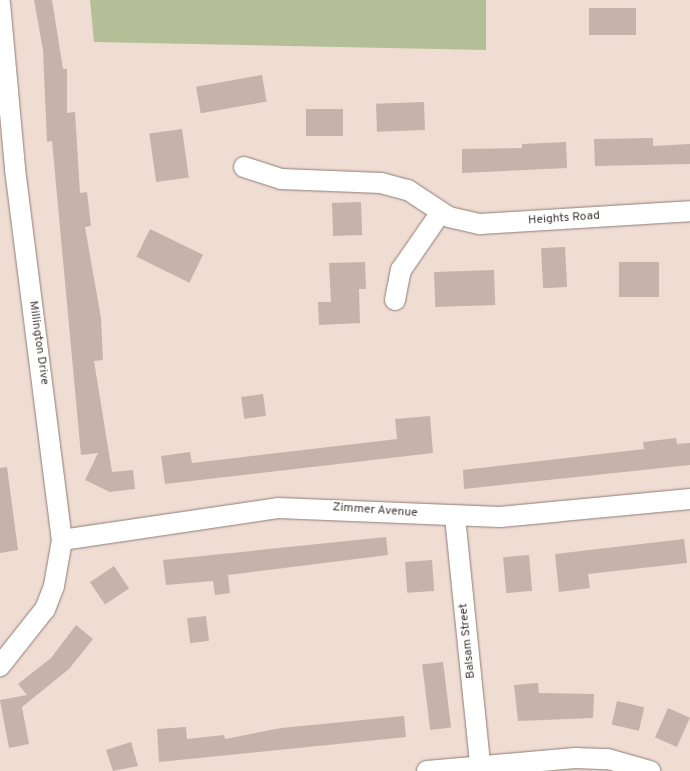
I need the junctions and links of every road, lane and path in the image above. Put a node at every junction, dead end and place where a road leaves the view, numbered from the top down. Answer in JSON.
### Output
{"nodes":[{"id":1,"x":0,"y":3,"type":"edge"},
{"id":2,"x":244,"y":167,"type":"dead end"},
{"id":3,"x":690,"y":211,"type":"edge"},
{"id":4,"x":440,"y":212,"type":"junction"},
{"id":5,"x":396,"y":300,"type":"dead end"},
{"id":6,"x":690,"y":499,"type":"edge"},
{"id":7,"x":455,"y":517,"type":"junction"},
{"id":8,"x":62,"y":540,"type":"junction"},
{"id":9,"x":0,"y":666,"type":"edge"},
{"id":10,"x":480,"y":764,"type":"junction"},
{"id":11,"x":427,"y":771,"type":"edge"},
{"id":12,"x":650,"y":771,"type":"edge"}],
"edges":[{"from":1,"to":8,"type":"street","name":"Millington Drive"},
{"from":2,"to":4,"type":"street","name":"Heights Road"},
{"from":3,"to":4,"type":"street","name":"Heights Road"},
{"from":4,"to":5,"type":"street"},
{"from":6,"to":7,"type":"street","name":"Zimmer Avenue"},
{"from":7,"to":8,"type":"street","name":"Zimmer Avenue"},
{"from":7,"to":10,"type":"street","name":"Balsam Street"},
{"from":8,"to":9,"type":"street","name":"Millington Drive"},
{"from":10,"to":11,"type":"street"},
{"from":10,"to":12,"type":"street"}]}
